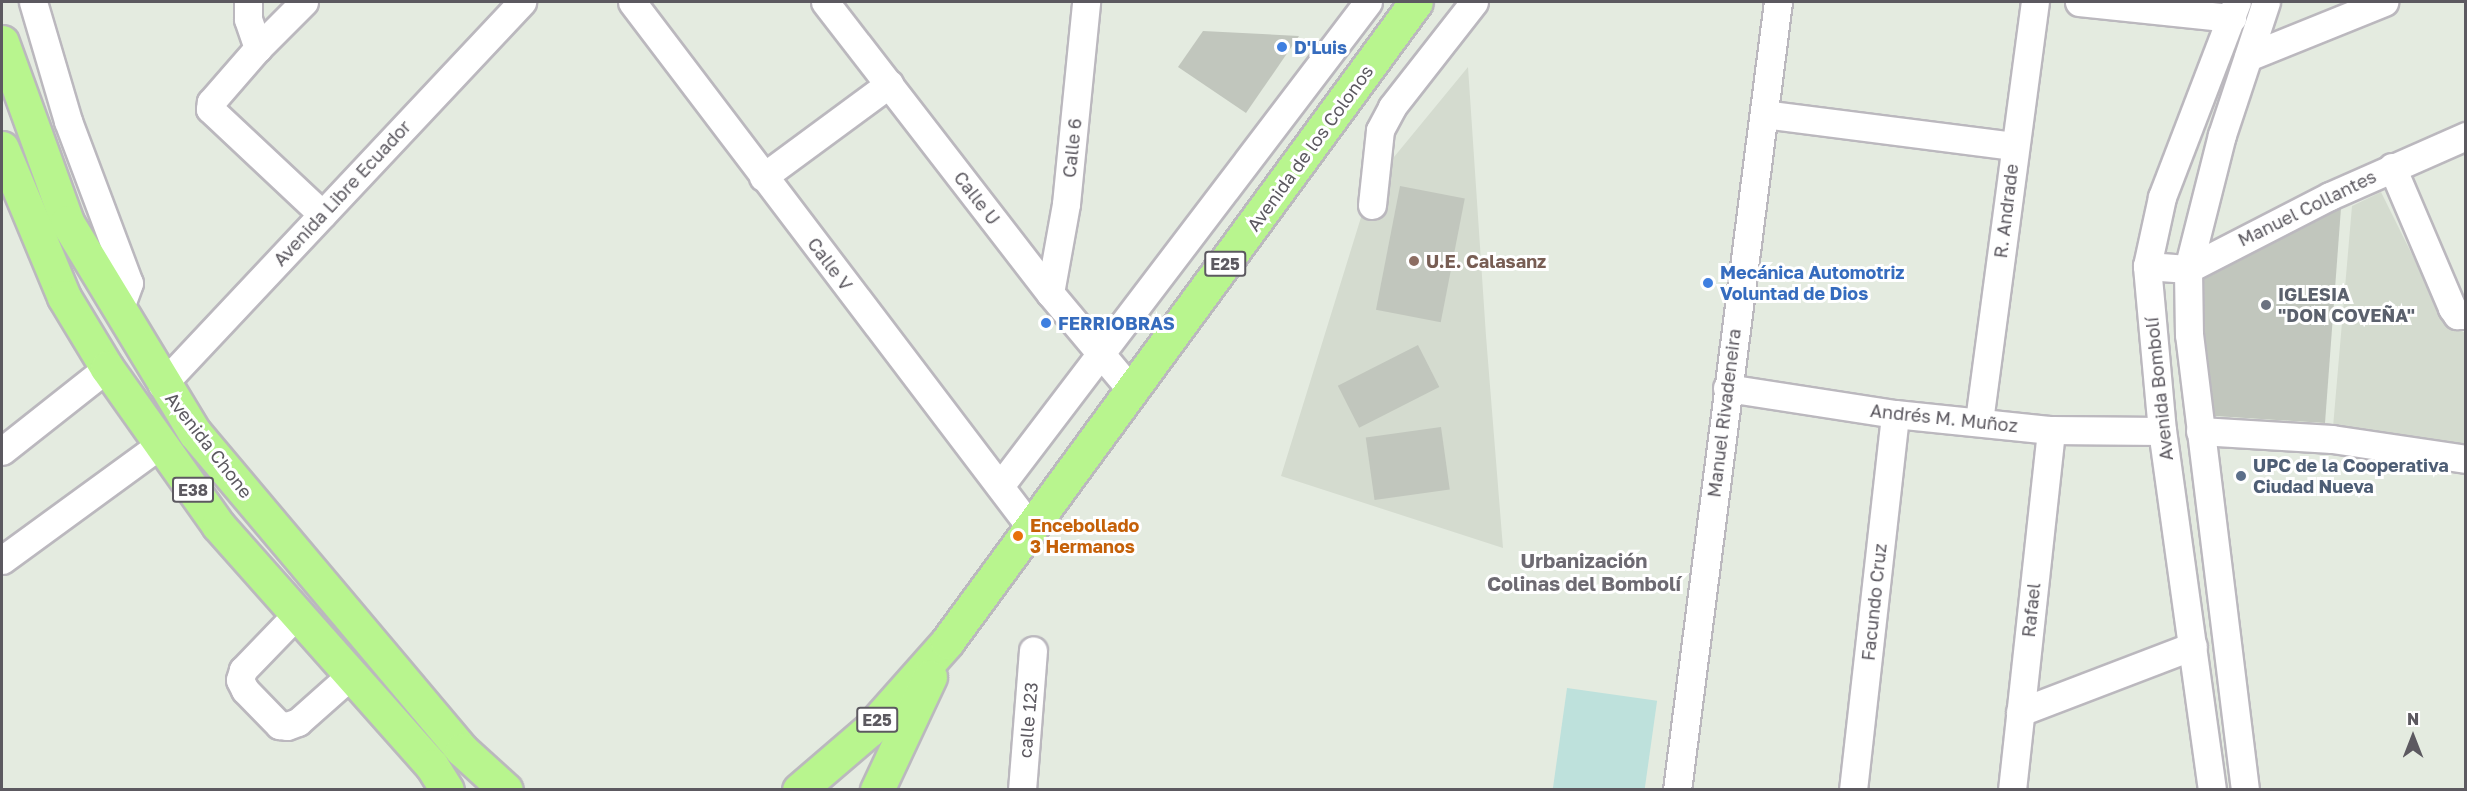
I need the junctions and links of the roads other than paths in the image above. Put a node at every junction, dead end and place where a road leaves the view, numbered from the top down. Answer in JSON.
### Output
{"nodes":[{"id":1,"x":33,"y":2,"type":"edge"},
{"id":2,"x":248,"y":2,"type":"edge"},
{"id":3,"x":304,"y":2,"type":"edge"},
{"id":4,"x":632,"y":2,"type":"edge"},
{"id":5,"x":825,"y":2,"type":"edge"},
{"id":6,"x":1086,"y":2,"type":"edge"},
{"id":7,"x":1368,"y":2,"type":"edge"},
{"id":8,"x":1375,"y":2,"type":"edge"},
{"id":9,"x":1474,"y":2,"type":"edge"},
{"id":10,"x":1778,"y":2,"type":"edge"},
{"id":11,"x":2035,"y":2,"type":"edge"},
{"id":12,"x":2079,"y":2,"type":"edge"},
{"id":13,"x":2266,"y":2,"type":"edge"},
{"id":14,"x":2384,"y":2,"type":"edge"},
{"id":15,"x":510,"y":6,"type":"edge"},
{"id":16,"x":2234,"y":10,"type":"edge"},
{"id":17,"x":1346,"y":12,"type":"edge"},
{"id":18,"x":1400,"y":25,"type":"edge"},
{"id":19,"x":2,"y":42,"type":"edge"},
{"id":20,"x":258,"y":48,"type":"junction"},
{"id":21,"x":2248,"y":57,"type":"junction"},
{"id":22,"x":889,"y":84,"type":"junction"},
{"id":23,"x":1764,"y":114,"type":"junction"},
{"id":24,"x":2466,"y":136,"type":"edge"},
{"id":25,"x":2014,"y":146,"type":"junction"},
{"id":26,"x":2,"y":148,"type":"edge"},
{"id":27,"x":2392,"y":167,"type":"junction"},
{"id":28,"x":763,"y":177,"type":"junction"},
{"id":29,"x":1372,"y":205,"type":"dead end"},
{"id":30,"x":322,"y":214,"type":"junction"},
{"id":31,"x":2147,"y":266,"type":"junction"},
{"id":32,"x":2188,"y":269,"type":"junction"},
{"id":33,"x":1050,"y":293,"type":"junction"},
{"id":34,"x":119,"y":311,"type":"junction"},
{"id":35,"x":2466,"y":315,"type":"edge"},
{"id":36,"x":1101,"y":354,"type":"junction"},
{"id":37,"x":107,"y":368,"type":"junction"},
{"id":38,"x":162,"y":385,"type":"junction"},
{"id":39,"x":1727,"y":388,"type":"junction"},
{"id":40,"x":1132,"y":391,"type":"junction"},
{"id":41,"x":1895,"y":414,"type":"junction"},
{"id":42,"x":1979,"y":421,"type":"junction"},
{"id":43,"x":2051,"y":430,"type":"junction"},
{"id":44,"x":2162,"y":430,"type":"junction"},
{"id":45,"x":2200,"y":431,"type":"junction"},
{"id":46,"x":161,"y":444,"type":"junction"},
{"id":47,"x":2,"y":451,"type":"edge"},
{"id":48,"x":2466,"y":459,"type":"edge"},
{"id":49,"x":1000,"y":486,"type":"junction"},
{"id":50,"x":1029,"y":525,"type":"junction"},
{"id":51,"x":2,"y":560,"type":"edge"},
{"id":52,"x":297,"y":614,"type":"junction"},
{"id":53,"x":947,"y":642,"type":"junction"},
{"id":54,"x":2193,"y":646,"type":"junction"},
{"id":55,"x":1033,"y":650,"type":"dead end"},
{"id":56,"x":351,"y":675,"type":"junction"},
{"id":57,"x":2020,"y":712,"type":"junction"},
{"id":58,"x":447,"y":789,"type":"edge"},
{"id":59,"x":506,"y":789,"type":"edge"},
{"id":60,"x":800,"y":789,"type":"edge"},
{"id":61,"x":877,"y":789,"type":"edge"},
{"id":62,"x":1022,"y":789,"type":"edge"},
{"id":63,"x":1677,"y":789,"type":"edge"},
{"id":64,"x":1853,"y":789,"type":"edge"},
{"id":65,"x":2012,"y":789,"type":"edge"},
{"id":66,"x":2212,"y":789,"type":"edge"},
{"id":67,"x":2245,"y":789,"type":"edge"}],
"edges":[{"from":1,"to":34,"type":"street"},
{"from":2,"to":20,"type":"street"},
{"from":3,"to":20,"type":"street"},
{"from":4,"to":28,"type":"street","name":"Calle V"},
{"from":5,"to":22,"type":"street","name":"Calle U"},
{"from":6,"to":33,"type":"street","name":"Calle 6"},
{"from":7,"to":17,"type":"street"},
{"from":8,"to":18,"type":"street"},
{"from":9,"to":29,"type":"street"},
{"from":10,"to":23,"type":"street","name":"Manuel Rivadeneira"},
{"from":11,"to":25,"type":"street","name":"R. Andrade"},
{"from":12,"to":16,"type":"street"},
{"from":13,"to":21,"type":"street","name":"Avenida Bombolí"},
{"from":14,"to":21,"type":"street"},
{"from":15,"to":30,"type":"street","name":"Avenida Libre Ecuador"},
{"from":16,"to":31,"type":"street","name":"Avenida Bombolí"},
{"from":17,"to":18,"type":"street"},
{"from":17,"to":36,"type":"street"},
{"from":18,"to":40,"type":"highway","name":"Avenida de los Colonos","number":"E25"},
{"from":19,"to":34,"type":"highway","name":"Avenida Chone","number":"E38"},
{"from":20,"to":30,"type":"street"},
{"from":21,"to":32,"type":"street","name":"Avenida Bombolí"},
{"from":22,"to":28,"type":"street"},
{"from":22,"to":33,"type":"street","name":"Calle U"},
{"from":23,"to":25,"type":"street"},
{"from":23,"to":39,"type":"street","name":"Manuel Rivadeneira"},
{"from":24,"to":27,"type":"street","name":"Manuel Collantes"},
{"from":25,"to":42,"type":"street","name":"R. Andrade"},
{"from":26,"to":37,"type":"highway","name":"Avenida Chone","number":"E38"},
{"from":27,"to":32,"type":"street","name":"Manuel Collantes"},
{"from":27,"to":35,"type":"street"},
{"from":28,"to":49,"type":"street","name":"Calle V"},
{"from":30,"to":38,"type":"street","name":"Avenida Libre Ecuador"},
{"from":31,"to":32,"type":"street"},
{"from":31,"to":44,"type":"street","name":"Avenida Bombolí"},
{"from":32,"to":45,"type":"street","name":"Avenida Bombolí"},
{"from":33,"to":36,"type":"street","name":"Calle U"},
{"from":34,"to":38,"type":"highway","name":"Avenida Chone","number":"E38"},
{"from":36,"to":40,"type":"street","name":"Calle U"},
{"from":36,"to":49,"type":"street"},
{"from":37,"to":46,"type":"highway","name":"Avenida Chone","number":"E38"},
{"from":37,"to":47,"type":"street"},
{"from":38,"to":59,"type":"highway","name":"Avenida Chone","number":"E38"},
{"from":39,"to":41,"type":"street","name":"Andrés M. Muñoz"},
{"from":39,"to":63,"type":"street","name":"Manuel Rivadeneira"},
{"from":40,"to":50,"type":"highway","name":"Avenida de los Colonos","number":"E25"},
{"from":41,"to":42,"type":"street","name":"Andrés M. Muñoz"},
{"from":41,"to":64,"type":"street","name":"Facundo Cruz"},
{"from":42,"to":43,"type":"street","name":"Andrés M. Muñoz"},
{"from":43,"to":44,"type":"street","name":"Andrés M. Muñoz"},
{"from":43,"to":57,"type":"street","name":"Rafael"},
{"from":44,"to":54,"type":"street","name":"Avenida Bombolí"},
{"from":45,"to":48,"type":"street"},
{"from":45,"to":67,"type":"street","name":"Avenida Bombolí"},
{"from":46,"to":51,"type":"street"},
{"from":46,"to":52,"type":"highway","name":"Avenida Chone","number":"E38"},
{"from":49,"to":50,"type":"street","name":"Calle V"},
{"from":50,"to":53,"type":"highway","name":"Avenida de los Colonos","number":"E25"},
{"from":52,"to":56,"type":"highway","name":"Avenida Chone","number":"E38"},
{"from":52,"to":56,"type":"street"},
{"from":53,"to":60,"type":"highway","name":"Avenida de los Colonos","number":"E25"},
{"from":53,"to":61,"type":"highway","name":"Avenida de los Colonos","number":"E25"},
{"from":54,"to":57,"type":"street"},
{"from":54,"to":66,"type":"street","name":"Avenida Bombolí"},
{"from":55,"to":62,"type":"street","name":"calle 123"},
{"from":56,"to":58,"type":"highway","name":"Avenida Chone","number":"E38"},
{"from":57,"to":65,"type":"street","name":"Rafael"}]}
